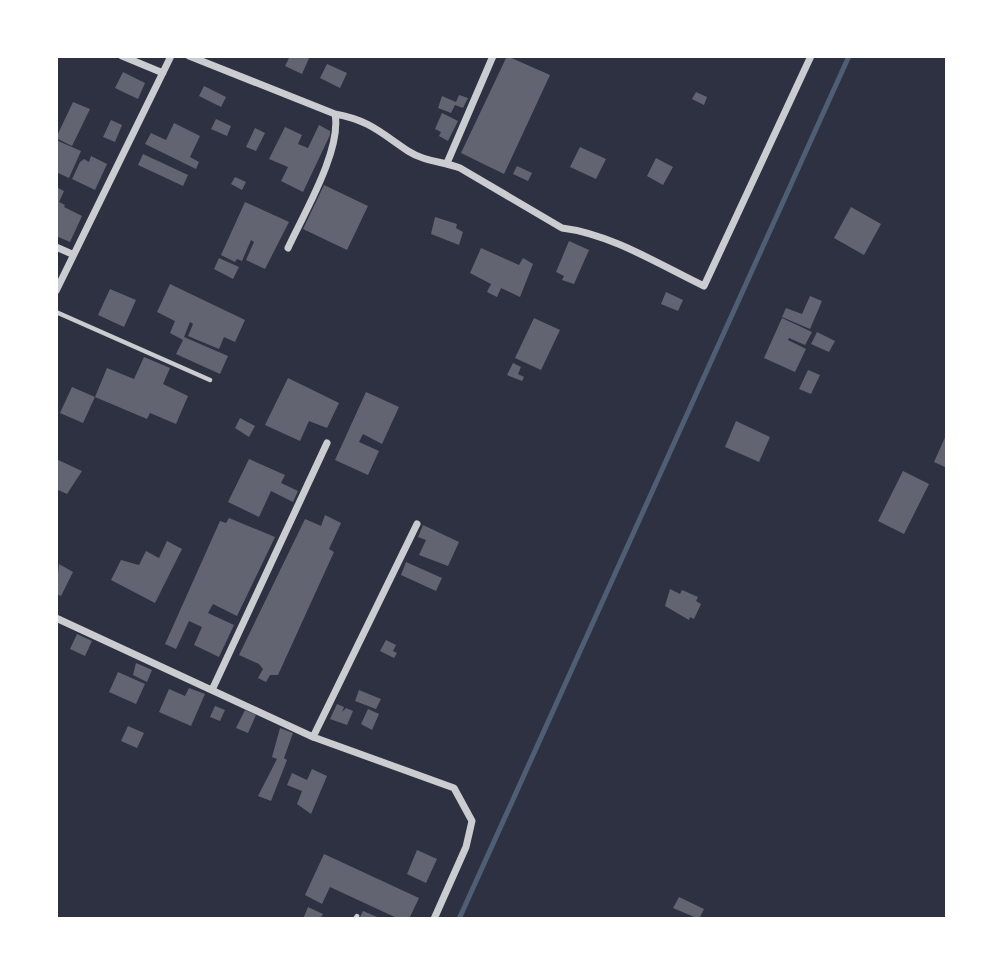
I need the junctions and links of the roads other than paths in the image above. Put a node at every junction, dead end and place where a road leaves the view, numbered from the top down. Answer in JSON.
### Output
{"nodes":[{"id":1,"x":122,"y":56,"type":"edge"},
{"id":2,"x":171,"y":56,"type":"edge"},
{"id":3,"x":189,"y":56,"type":"edge"},
{"id":4,"x":494,"y":56,"type":"edge"},
{"id":5,"x":811,"y":56,"type":"edge"},
{"id":6,"x":163,"y":73,"type":"junction"},
{"id":7,"x":335,"y":114,"type":"junction"},
{"id":8,"x":447,"y":163,"type":"junction"},
{"id":9,"x":56,"y":247,"type":"edge"},
{"id":10,"x":288,"y":248,"type":"dead end"},
{"id":11,"x":72,"y":254,"type":"junction"},
{"id":12,"x":56,"y":291,"type":"edge"},
{"id":13,"x":56,"y":312,"type":"edge"},
{"id":14,"x":210,"y":380,"type":"dead end"},
{"id":15,"x":327,"y":443,"type":"dead end"},
{"id":16,"x":417,"y":524,"type":"dead end"},
{"id":17,"x":56,"y":618,"type":"edge"},
{"id":18,"x":212,"y":690,"type":"junction"},
{"id":19,"x":313,"y":737,"type":"junction"},
{"id":20,"x":433,"y":919,"type":"edge"}],
"edges":[{"from":1,"to":6,"type":"street"},
{"from":2,"to":6,"type":"street"},
{"from":3,"to":7,"type":"street"},
{"from":4,"to":8,"type":"street"},
{"from":5,"to":8,"type":"street"},
{"from":6,"to":11,"type":"street"},
{"from":7,"to":8,"type":"street"},
{"from":7,"to":10,"type":"street"},
{"from":9,"to":11,"type":"street"},
{"from":11,"to":12,"type":"street"},
{"from":13,"to":14,"type":"lane"},
{"from":15,"to":18,"type":"street"},
{"from":16,"to":19,"type":"street"},
{"from":17,"to":18,"type":"street"},
{"from":18,"to":19,"type":"street"},
{"from":19,"to":20,"type":"street"}]}
